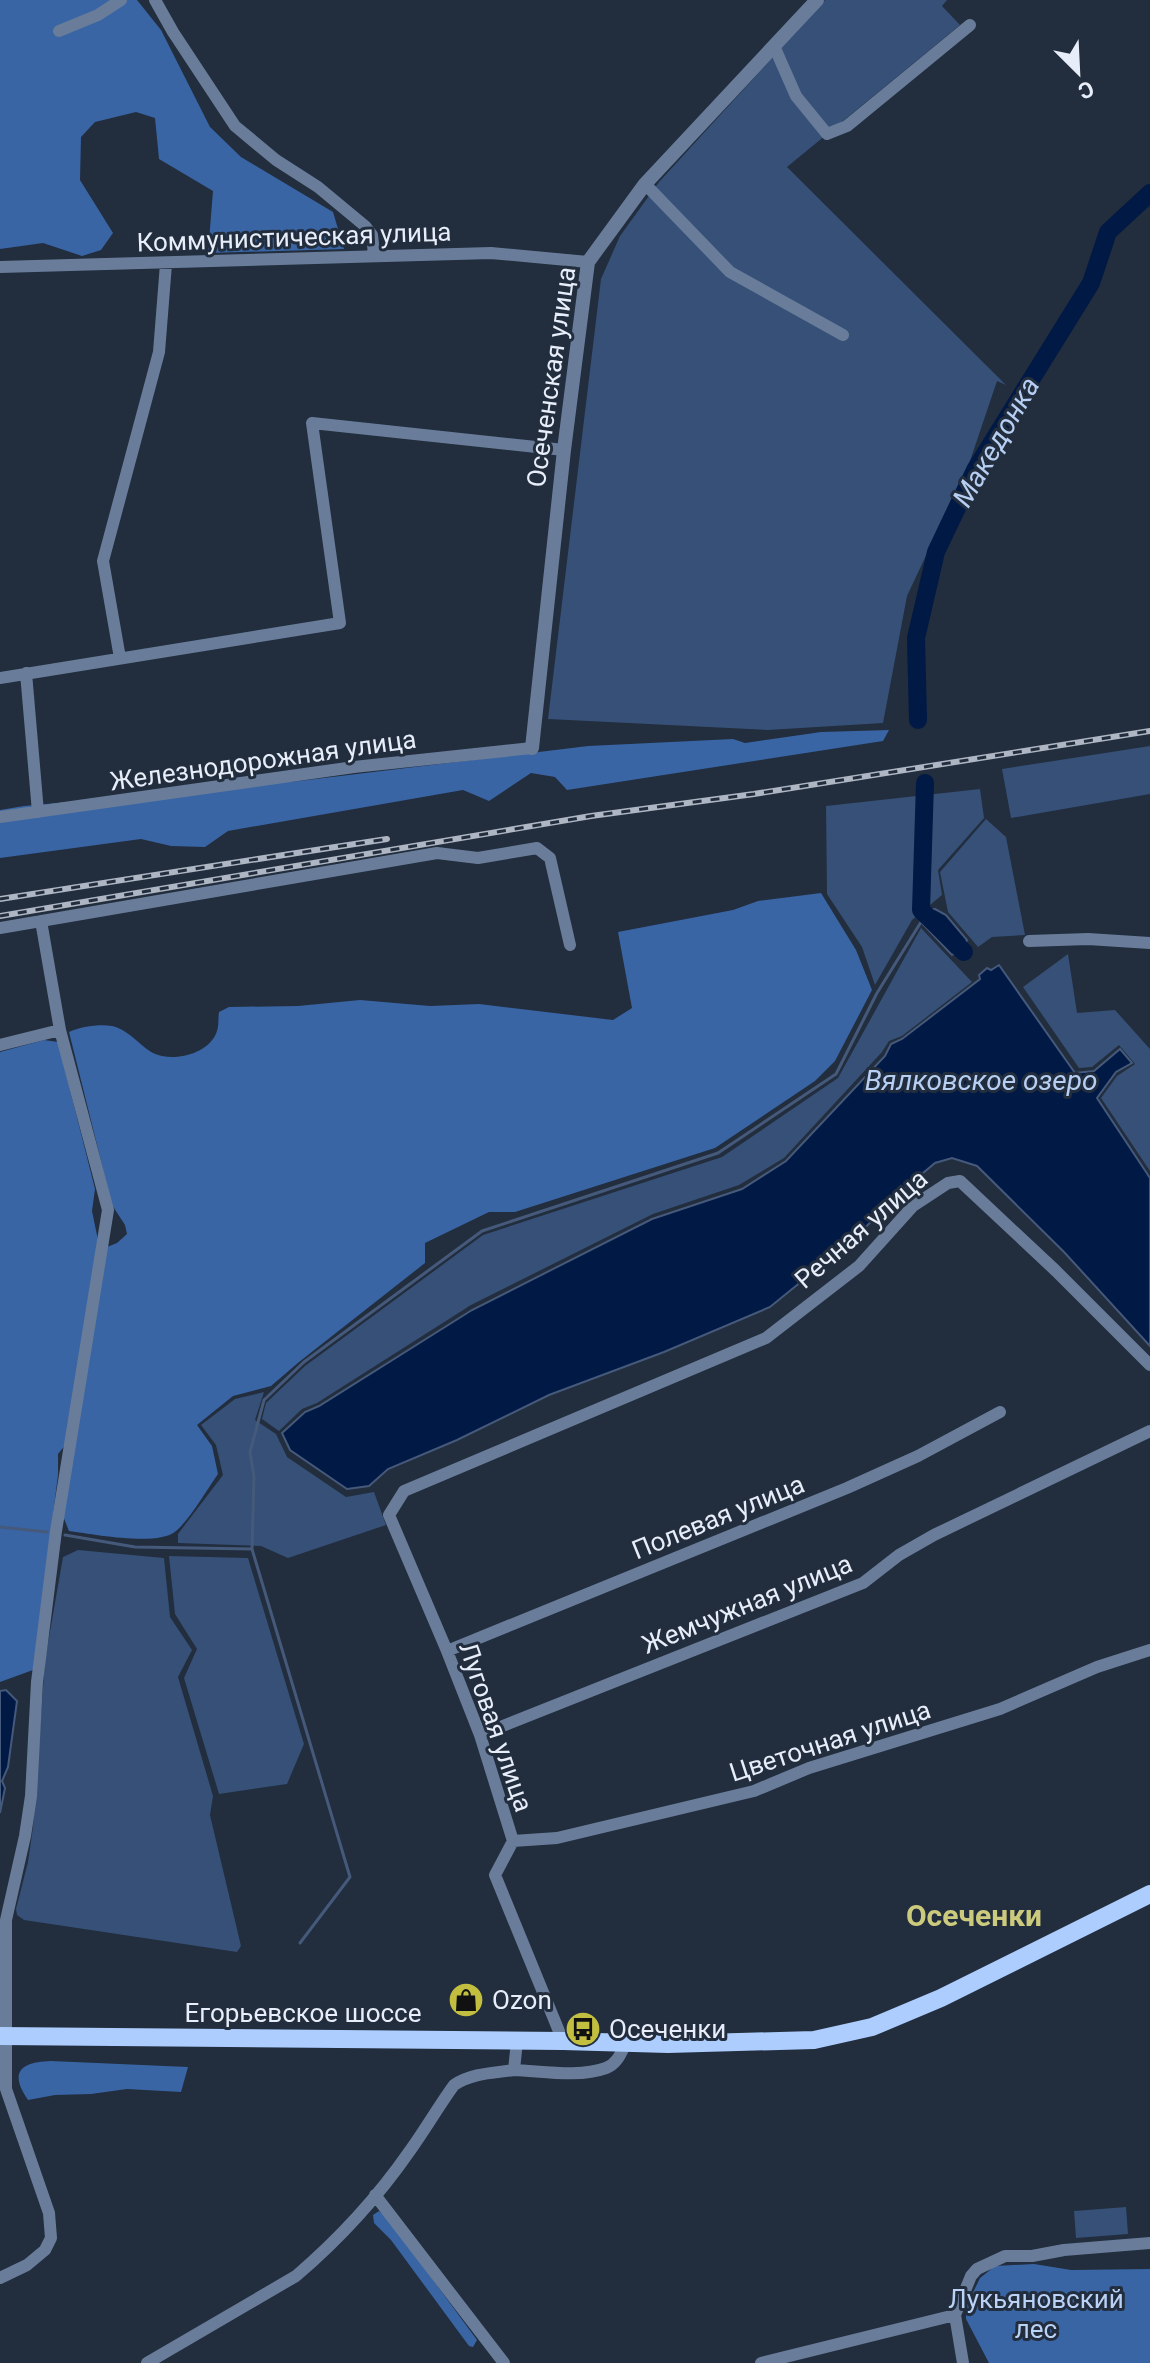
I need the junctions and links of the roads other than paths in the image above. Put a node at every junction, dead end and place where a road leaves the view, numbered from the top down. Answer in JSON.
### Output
{"nodes":[{"id":1,"x":121,"y":0,"type":"edge"},
{"id":2,"x":155,"y":0,"type":"edge"},
{"id":3,"x":817,"y":0,"type":"edge"},
{"id":4,"x":970,"y":25,"type":"dead end"},
{"id":5,"x":59,"y":31,"type":"dead end"},
{"id":6,"x":774,"y":46,"type":"junction"},
{"id":7,"x":645,"y":184,"type":"junction"},
{"id":8,"x":374,"y":254,"type":"junction"},
{"id":9,"x":588,"y":262,"type":"junction"},
{"id":10,"x":166,"y":264,"type":"junction"},
{"id":11,"x":0,"y":267,"type":"edge"},
{"id":12,"x":843,"y":335,"type":"dead end"},
{"id":13,"x":564,"y":450,"type":"junction"},
{"id":14,"x":120,"y":658,"type":"junction"},
{"id":15,"x":26,"y":673,"type":"junction"},
{"id":16,"x":0,"y":678,"type":"edge"},
{"id":17,"x":532,"y":748,"type":"joint"},
{"id":18,"x":38,"y":812,"type":"junction"},
{"id":19,"x":0,"y":817,"type":"edge"},
{"id":20,"x":41,"y":921,"type":"junction"},
{"id":21,"x":0,"y":928,"type":"edge"},
{"id":22,"x":1029,"y":941,"type":"dead end"},
{"id":23,"x":1150,"y":943,"type":"edge"},
{"id":24,"x":570,"y":945,"type":"dead end"},
{"id":25,"x":60,"y":1030,"type":"junction"},
{"id":26,"x":0,"y":1045,"type":"edge"},
{"id":27,"x":1150,"y":1365,"type":"edge"},
{"id":28,"x":1000,"y":1412,"type":"dead end"},
{"id":29,"x":1150,"y":1431,"type":"edge"},
{"id":30,"x":389,"y":1515,"type":"joint"},
{"id":31,"x":1150,"y":1650,"type":"edge"},
{"id":32,"x":447,"y":1651,"type":"junction"},
{"id":33,"x":480,"y":1735,"type":"junction"},
{"id":34,"x":513,"y":1841,"type":"junction"},
{"id":35,"x":1150,"y":1894,"type":"edge"},
{"id":36,"x":2,"y":2036,"type":"edge"},
{"id":37,"x":517,"y":2041,"type":"junction"},
{"id":38,"x":563,"y":2041,"type":"junction"},
{"id":39,"x":626,"y":2043,"type":"junction"},
{"id":40,"x":514,"y":2070,"type":"junction"},
{"id":41,"x":3,"y":2090,"type":"edge"},
{"id":42,"x":375,"y":2195,"type":"junction"},
{"id":43,"x":1150,"y":2243,"type":"edge"},
{"id":44,"x":0,"y":2278,"type":"edge"},
{"id":45,"x":955,"y":2315,"type":"junction"},
{"id":46,"x":147,"y":2363,"type":"edge"},
{"id":47,"x":504,"y":2363,"type":"edge"},
{"id":48,"x":761,"y":2363,"type":"edge"},
{"id":49,"x":963,"y":2363,"type":"edge"}],
"edges":[{"from":1,"to":5,"type":"street"},
{"from":2,"to":8,"type":"street"},
{"from":3,"to":6,"type":"street","name":"Осеченская улица"},
{"from":4,"to":6,"type":"street"},
{"from":6,"to":7,"type":"street","name":"Осеченская улица"},
{"from":7,"to":9,"type":"street","name":"Осеченская улица"},
{"from":7,"to":12,"type":"street"},
{"from":8,"to":9,"type":"street","name":"Коммунистическая улица"},
{"from":8,"to":10,"type":"street","name":"Коммунистическая улица"},
{"from":9,"to":13,"type":"street","name":"Осеченская улица"},
{"from":10,"to":11,"type":"street","name":"Коммунистическая улица"},
{"from":10,"to":14,"type":"street"},
{"from":13,"to":14,"type":"street"},
{"from":13,"to":17,"type":"street","name":"Осеченская улица"},
{"from":14,"to":15,"type":"street"},
{"from":15,"to":16,"type":"street"},
{"from":15,"to":18,"type":"street"},
{"from":17,"to":18,"type":"street","name":"Железнодорожная улица"},
{"from":18,"to":19,"type":"street","name":"Железнодорожная улица"},
{"from":20,"to":21,"type":"street"},
{"from":20,"to":24,"type":"street"},
{"from":20,"to":25,"type":"street"},
{"from":22,"to":23,"type":"street"},
{"from":25,"to":26,"type":"street"},
{"from":25,"to":36,"type":"street"},
{"from":27,"to":30,"type":"street","name":"Речная улица"},
{"from":28,"to":32,"type":"street","name":"Полевая улица"},
{"from":29,"to":33,"type":"street","name":"Жемчужная улица"},
{"from":30,"to":32,"type":"street","name":"Луговая улица"},
{"from":31,"to":34,"type":"street","name":"Цветочная улица"},
{"from":32,"to":33,"type":"street","name":"Луговая улица"},
{"from":33,"to":34,"type":"street","name":"Луговая улица"},
{"from":34,"to":38,"type":"street","name":"Луговая улица"},
{"from":35,"to":39,"type":"main road","name":"Егорьевское шоссе"},
{"from":36,"to":37,"type":"main road","name":"Егорьевское шоссе"},
{"from":36,"to":41,"type":"street"},
{"from":37,"to":38,"type":"main road","name":"Егорьевское шоссе"},
{"from":37,"to":40,"type":"street"},
{"from":38,"to":39,"type":"main road","name":"Егорьевское шоссе"},
{"from":39,"to":40,"type":"street"},
{"from":40,"to":42,"type":"street"},
{"from":41,"to":44,"type":"street"},
{"from":42,"to":46,"type":"street"},
{"from":42,"to":47,"type":"street"},
{"from":43,"to":45,"type":"street"},
{"from":45,"to":48,"type":"street"},
{"from":45,"to":49,"type":"street"}]}
